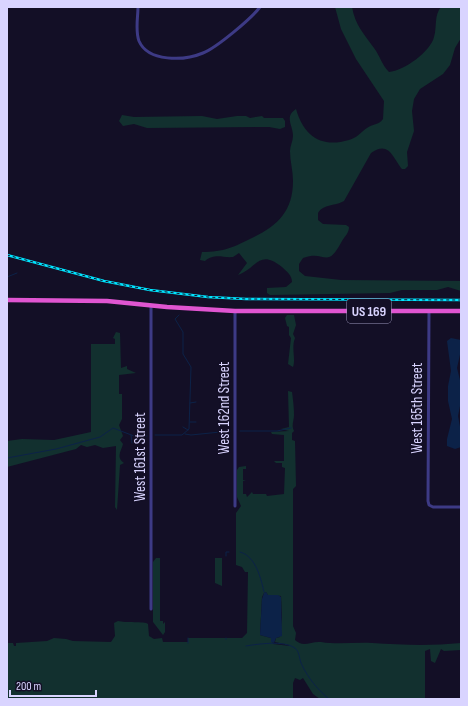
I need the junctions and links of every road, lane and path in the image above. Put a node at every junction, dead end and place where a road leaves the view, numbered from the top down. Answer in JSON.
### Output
{"nodes":[{"id":1,"x":138,"y":7,"type":"edge"},
{"id":2,"x":260,"y":7,"type":"edge"},
{"id":3,"x":7,"y":300,"type":"edge"},
{"id":4,"x":151,"y":306,"type":"junction"},
{"id":5,"x":235,"y":311,"type":"junction"},
{"id":6,"x":428,"y":311,"type":"junction"},
{"id":7,"x":461,"y":311,"type":"edge"},
{"id":8,"x":235,"y":506,"type":"dead end"},
{"id":9,"x":461,"y":507,"type":"edge"},
{"id":10,"x":151,"y":609,"type":"dead end"}],
"edges":[{"from":1,"to":2,"type":"street"},
{"from":3,"to":4,"type":"highway","number":"US 169"},
{"from":4,"to":5,"type":"highway","number":"US 169"},
{"from":4,"to":10,"type":"street","name":"West 161st Street"},
{"from":5,"to":6,"type":"highway","number":"US 169"},
{"from":5,"to":8,"type":"street","name":"West 162nd Street"},
{"from":6,"to":7,"type":"highway","number":"US 169"},
{"from":6,"to":9,"type":"street","name":"West 165th Street"}]}
